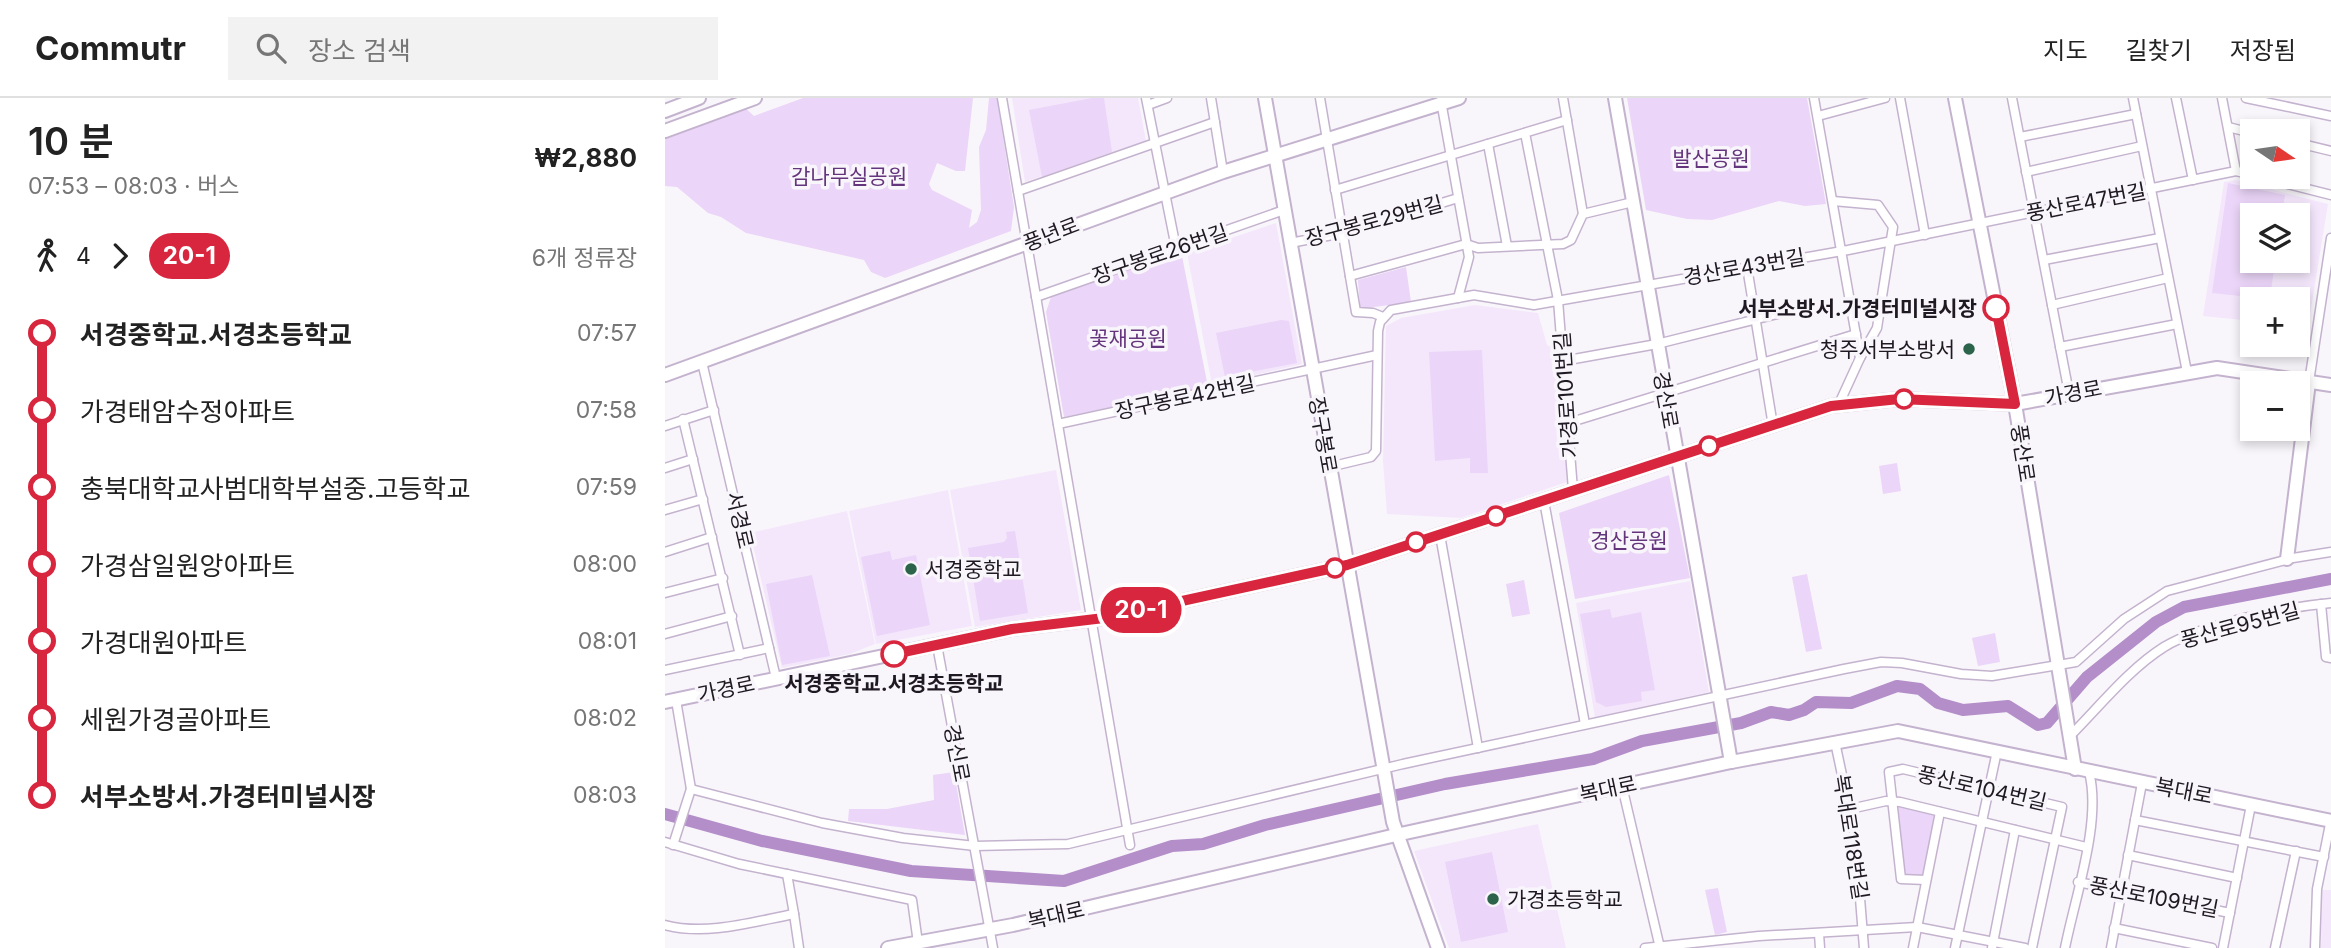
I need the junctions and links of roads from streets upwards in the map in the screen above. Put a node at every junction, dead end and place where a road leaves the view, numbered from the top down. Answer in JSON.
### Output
{"nodes":[{"id":1,"x":699,"y":98,"type":"edge"},
{"id":2,"x":755,"y":98,"type":"edge"},
{"id":3,"x":1002,"y":98,"type":"edge"},
{"id":4,"x":1167,"y":98,"type":"edge"},
{"id":5,"x":1211,"y":98,"type":"edge"},
{"id":6,"x":1265,"y":98,"type":"edge"},
{"id":7,"x":1320,"y":98,"type":"edge"},
{"id":8,"x":1459,"y":98,"type":"edge"},
{"id":9,"x":1563,"y":98,"type":"edge"},
{"id":10,"x":1615,"y":98,"type":"edge"},
{"id":11,"x":1814,"y":98,"type":"edge"},
{"id":12,"x":1885,"y":98,"type":"edge"},
{"id":13,"x":1900,"y":98,"type":"edge"},
{"id":14,"x":1955,"y":98,"type":"edge"},
{"id":15,"x":2133,"y":98,"type":"edge"},
{"id":16,"x":2222,"y":98,"type":"edge"},
{"id":17,"x":2246,"y":98,"type":"edge"},
{"id":18,"x":2015,"y":99,"type":"edge"},
{"id":19,"x":2177,"y":100,"type":"edge"},
{"id":20,"x":1441,"y":101,"type":"edge"},
{"id":21,"x":1147,"y":102,"type":"edge"},
{"id":22,"x":665,"y":111,"type":"edge"},
{"id":23,"x":2136,"y":114,"type":"junction"},
{"id":24,"x":1818,"y":116,"type":"junction"},
{"id":25,"x":2331,"y":116,"type":"edge"},
{"id":26,"x":1567,"y":120,"type":"junction"},
{"id":27,"x":1215,"y":122,"type":"junction"},
{"id":28,"x":2228,"y":127,"type":"junction"},
{"id":29,"x":2240,"y":130,"type":"edge"},
{"id":30,"x":665,"y":131,"type":"edge"},
{"id":31,"x":1525,"y":133,"type":"junction"},
{"id":32,"x":2020,"y":136,"type":"junction"},
{"id":33,"x":1327,"y":138,"type":"junction"},
{"id":34,"x":1154,"y":143,"type":"junction"},
{"id":35,"x":1488,"y":144,"type":"junction"},
{"id":36,"x":2142,"y":146,"type":"junction"},
{"id":37,"x":2310,"y":146,"type":"edge"},
{"id":38,"x":2331,"y":151,"type":"edge"},
{"id":39,"x":1275,"y":155,"type":"junction"},
{"id":40,"x":1451,"y":155,"type":"junction"},
{"id":41,"x":2235,"y":171,"type":"junction"},
{"id":42,"x":1223,"y":172,"type":"junction"},
{"id":43,"x":2026,"y":172,"type":"junction"},
{"id":44,"x":2240,"y":172,"type":"edge"},
{"id":45,"x":2193,"y":180,"type":"junction"},
{"id":46,"x":2151,"y":189,"type":"junction"},
{"id":47,"x":2307,"y":189,"type":"edge"},
{"id":48,"x":1335,"y":190,"type":"junction"},
{"id":49,"x":1018,"y":191,"type":"junction"},
{"id":50,"x":1163,"y":193,"type":"junction"},
{"id":51,"x":2331,"y":195,"type":"edge"},
{"id":52,"x":1458,"y":198,"type":"junction"},
{"id":53,"x":1833,"y":201,"type":"junction"},
{"id":54,"x":1633,"y":202,"type":"junction"},
{"id":55,"x":1285,"y":210,"type":"junction"},
{"id":56,"x":2035,"y":212,"type":"junction"},
{"id":57,"x":1583,"y":214,"type":"junction"},
{"id":58,"x":1979,"y":223,"type":"junction"},
{"id":59,"x":1343,"y":233,"type":"junction"},
{"id":60,"x":1925,"y":235,"type":"junction"},
{"id":61,"x":2160,"y":238,"type":"junction"},
{"id":62,"x":2331,"y":238,"type":"edge"},
{"id":63,"x":1891,"y":242,"type":"junction"},
{"id":64,"x":1027,"y":243,"type":"junction"},
{"id":65,"x":1290,"y":243,"type":"junction"},
{"id":66,"x":1466,"y":244,"type":"junction"},
{"id":67,"x":1545,"y":245,"type":"junction"},
{"id":68,"x":1507,"y":246,"type":"junction"},
{"id":69,"x":1175,"y":248,"type":"junction"},
{"id":70,"x":1841,"y":250,"type":"junction"},
{"id":71,"x":2043,"y":261,"type":"junction"},
{"id":72,"x":1747,"y":267,"type":"junction"},
{"id":73,"x":1350,"y":276,"type":"junction"},
{"id":74,"x":2168,"y":278,"type":"junction"},
{"id":75,"x":1647,"y":285,"type":"junction"},
{"id":76,"x":1036,"y":297,"type":"junction"},
{"id":77,"x":1458,"y":298,"type":"junction"},
{"id":78,"x":1558,"y":300,"type":"junction"},
{"id":79,"x":2052,"y":305,"type":"junction"},
{"id":80,"x":1789,"y":311,"type":"dead end"},
{"id":81,"x":1383,"y":317,"type":"junction"},
{"id":82,"x":1756,"y":319,"type":"junction"},
{"id":83,"x":2177,"y":324,"type":"junction"},
{"id":84,"x":1856,"y":334,"type":"junction"},
{"id":85,"x":1657,"y":344,"type":"junction"},
{"id":86,"x":2060,"y":346,"type":"junction"},
{"id":87,"x":1377,"y":355,"type":"junction"},
{"id":88,"x":1860,"y":358,"type":"junction"},
{"id":89,"x":1563,"y":361,"type":"junction"},
{"id":90,"x":702,"y":362,"type":"junction"},
{"id":91,"x":1763,"y":362,"type":"junction"},
{"id":92,"x":1312,"y":369,"type":"junction"},
{"id":93,"x":2187,"y":372,"type":"junction"},
{"id":94,"x":2240,"y":372,"type":"edge"},
{"id":95,"x":665,"y":375,"type":"edge"},
{"id":96,"x":2310,"y":375,"type":"edge"},
{"id":97,"x":2310,"y":382,"type":"edge"},
{"id":98,"x":2331,"y":385,"type":"edge"},
{"id":99,"x":1664,"y":391,"type":"junction"},
{"id":100,"x":2069,"y":393,"type":"junction"},
{"id":101,"x":2015,"y":404,"type":"junction"},
{"id":102,"x":1838,"y":406,"type":"junction"},
{"id":103,"x":714,"y":410,"type":"junction"},
{"id":104,"x":683,"y":419,"type":"junction"},
{"id":105,"x":1568,"y":423,"type":"junction"},
{"id":106,"x":1058,"y":424,"type":"junction"},
{"id":107,"x":665,"y":426,"type":"edge"},
{"id":108,"x":1773,"y":426,"type":"junction"},
{"id":109,"x":2302,"y":441,"type":"edge"},
{"id":110,"x":1676,"y":456,"type":"junction"},
{"id":111,"x":693,"y":459,"type":"junction"},
{"id":112,"x":1329,"y":467,"type":"junction"},
{"id":113,"x":665,"y":468,"type":"edge"},
{"id":114,"x":1573,"y":490,"type":"junction"},
{"id":115,"x":702,"y":499,"type":"junction"},
{"id":116,"x":1544,"y":501,"type":"junction"},
{"id":117,"x":665,"y":510,"type":"edge"},
{"id":118,"x":1440,"y":535,"type":"junction"},
{"id":119,"x":712,"y":537,"type":"junction"},
{"id":120,"x":665,"y":552,"type":"edge"},
{"id":121,"x":2331,"y":552,"type":"edge"},
{"id":122,"x":2287,"y":559,"type":"junction"},
{"id":123,"x":1347,"y":565,"type":"junction"},
{"id":124,"x":723,"y":578,"type":"junction"},
{"id":125,"x":665,"y":593,"type":"edge"},
{"id":126,"x":2331,"y":603,"type":"edge"},
{"id":127,"x":2321,"y":604,"type":"junction"},
{"id":128,"x":732,"y":616,"type":"junction"},
{"id":129,"x":1092,"y":619,"type":"junction"},
{"id":130,"x":665,"y":634,"type":"edge"},
{"id":131,"x":937,"y":645,"type":"junction"},
{"id":132,"x":769,"y":648,"type":"junction"},
{"id":133,"x":740,"y":654,"type":"junction"},
{"id":134,"x":2328,"y":658,"type":"edge"},
{"id":135,"x":665,"y":670,"type":"edge"},
{"id":136,"x":2059,"y":672,"type":"junction"},
{"id":137,"x":776,"y":678,"type":"junction"},
{"id":138,"x":1720,"y":699,"type":"junction"},
{"id":139,"x":670,"y":701,"type":"edge"},
{"id":140,"x":1585,"y":724,"type":"junction"},
{"id":141,"x":2069,"y":732,"type":"junction"},
{"id":142,"x":1835,"y":742,"type":"junction"},
{"id":143,"x":1478,"y":748,"type":"junction"},
{"id":144,"x":1997,"y":751,"type":"junction"},
{"id":145,"x":1730,"y":757,"type":"junction"},
{"id":146,"x":2075,"y":769,"type":"junction"},
{"id":147,"x":1383,"y":770,"type":"junction"},
{"id":148,"x":2089,"y":772,"type":"junction"},
{"id":149,"x":2143,"y":783,"type":"junction"},
{"id":150,"x":1622,"y":786,"type":"junction"},
{"id":151,"x":1988,"y":788,"type":"junction"},
{"id":152,"x":691,"y":789,"type":"junction"},
{"id":153,"x":1892,"y":801,"type":"junction"},
{"id":154,"x":2251,"y":805,"type":"junction"},
{"id":155,"x":1850,"y":809,"type":"junction"},
{"id":156,"x":1940,"y":812,"type":"junction"},
{"id":157,"x":2135,"y":820,"type":"junction"},
{"id":158,"x":2331,"y":820,"type":"edge"},
{"id":159,"x":1981,"y":822,"type":"junction"},
{"id":160,"x":1128,"y":829,"type":"junction"},
{"id":161,"x":1395,"y":829,"type":"junction"},
{"id":162,"x":2015,"y":830,"type":"junction"},
{"id":163,"x":2055,"y":840,"type":"junction"},
{"id":164,"x":2243,"y":842,"type":"junction"},
{"id":165,"x":669,"y":843,"type":"edge"},
{"id":166,"x":1131,"y":845,"type":"dead end"},
{"id":167,"x":975,"y":846,"type":"junction"},
{"id":168,"x":2086,"y":847,"type":"junction"},
{"id":169,"x":2296,"y":851,"type":"junction"},
{"id":170,"x":2128,"y":855,"type":"junction"},
{"id":171,"x":2324,"y":857,"type":"junction"},
{"id":172,"x":787,"y":874,"type":"junction"},
{"id":173,"x":2237,"y":878,"type":"junction"},
{"id":174,"x":1926,"y":880,"type":"junction"},
{"id":175,"x":2078,"y":882,"type":"junction"},
{"id":176,"x":2122,"y":890,"type":"junction"},
{"id":177,"x":2230,"y":913,"type":"junction"},
{"id":178,"x":794,"y":914,"type":"junction"},
{"id":179,"x":665,"y":925,"type":"edge"},
{"id":180,"x":1917,"y":927,"type":"junction"},
{"id":181,"x":2114,"y":928,"type":"junction"},
{"id":182,"x":990,"y":929,"type":"junction"},
{"id":183,"x":1864,"y":932,"type":"junction"},
{"id":184,"x":1819,"y":934,"type":"junction"},
{"id":185,"x":1958,"y":934,"type":"junction"},
{"id":186,"x":918,"y":943,"type":"junction"},
{"id":187,"x":1703,"y":945,"type":"edge"},
{"id":188,"x":1992,"y":945,"type":"edge"},
{"id":189,"x":1659,"y":946,"type":"edge"},
{"id":190,"x":799,"y":948,"type":"edge"},
{"id":191,"x":888,"y":948,"type":"edge"},
{"id":192,"x":993,"y":948,"type":"edge"},
{"id":193,"x":1438,"y":948,"type":"edge"},
{"id":194,"x":1645,"y":948,"type":"edge"},
{"id":195,"x":1820,"y":948,"type":"edge"},
{"id":196,"x":1864,"y":948,"type":"edge"},
{"id":197,"x":1913,"y":948,"type":"edge"},
{"id":198,"x":1955,"y":948,"type":"edge"},
{"id":199,"x":2025,"y":948,"type":"edge"},
{"id":200,"x":2032,"y":948,"type":"edge"},
{"id":201,"x":2066,"y":948,"type":"edge"},
{"id":202,"x":2111,"y":948,"type":"edge"},
{"id":203,"x":2212,"y":948,"type":"edge"},
{"id":204,"x":2223,"y":948,"type":"edge"},
{"id":205,"x":2275,"y":948,"type":"edge"},
{"id":206,"x":2315,"y":948,"type":"edge"}],
"edges":[{"from":1,"to":22,"type":"street"},
{"from":2,"to":30,"type":"street"},
{"from":3,"to":49,"type":"street"},
{"from":4,"to":21,"type":"street"},
{"from":5,"to":27,"type":"street"},
{"from":6,"to":39,"type":"street","name":"장구봉로"},
{"from":7,"to":33,"type":"street"},
{"from":8,"to":20,"type":"street","name":"풍년로"},
{"from":9,"to":26,"type":"street"},
{"from":10,"to":54,"type":"street","name":"경산로"},
{"from":11,"to":24,"type":"street"},
{"from":12,"to":24,"type":"street"},
{"from":13,"to":60,"type":"street"},
{"from":14,"to":58,"type":"street","name":"풍산로"},
{"from":15,"to":23,"type":"street"},
{"from":16,"to":28,"type":"street"},
{"from":17,"to":25,"type":"street"},
{"from":18,"to":32,"type":"street"},
{"from":19,"to":45,"type":"street"},
{"from":20,"to":33,"type":"street","name":"풍년로"},
{"from":20,"to":40,"type":"street"},
{"from":21,"to":34,"type":"street"},
{"from":23,"to":32,"type":"street"},
{"from":23,"to":36,"type":"street"},
{"from":24,"to":53,"type":"street"},
{"from":26,"to":31,"type":"street"},
{"from":26,"to":57,"type":"street"},
{"from":27,"to":34,"type":"street"},
{"from":27,"to":42,"type":"street"},
{"from":28,"to":29,"type":"street"},
{"from":28,"to":41,"type":"street"},
{"from":31,"to":35,"type":"street"},
{"from":31,"to":67,"type":"street","name":"가경로101번길"},
{"from":32,"to":43,"type":"street"},
{"from":33,"to":39,"type":"street","name":"풍년로"},
{"from":33,"to":48,"type":"street"},
{"from":34,"to":49,"type":"street"},
{"from":34,"to":50,"type":"street"},
{"from":35,"to":40,"type":"street"},
{"from":35,"to":68,"type":"street"},
{"from":36,"to":43,"type":"street"},
{"from":36,"to":46,"type":"street"},
{"from":37,"to":38,"type":"street"},
{"from":39,"to":42,"type":"street","name":"풍년로"},
{"from":39,"to":55,"type":"street","name":"장구봉로"},
{"from":40,"to":48,"type":"street"},
{"from":40,"to":52,"type":"street"},
{"from":41,"to":44,"type":"street","name":"풍산로47번길"},
{"from":41,"to":45,"type":"street","name":"풍산로47번길"},
{"from":42,"to":50,"type":"street","name":"풍년로"},
{"from":43,"to":56,"type":"street"},
{"from":45,"to":46,"type":"street","name":"풍산로47번길"},
{"from":46,"to":56,"type":"street","name":"풍산로47번길"},
{"from":46,"to":61,"type":"street"},
{"from":47,"to":51,"type":"street"},
{"from":48,"to":59,"type":"street"},
{"from":49,"to":64,"type":"street"},
{"from":50,"to":64,"type":"street","name":"풍년로"},
{"from":50,"to":69,"type":"street"},
{"from":52,"to":59,"type":"street","name":"장구봉로29번길"},
{"from":52,"to":66,"type":"street"},
{"from":53,"to":63,"type":"street"},
{"from":53,"to":70,"type":"street"},
{"from":54,"to":57,"type":"street"},
{"from":54,"to":75,"type":"street","name":"경산로"},
{"from":55,"to":65,"type":"street","name":"장구봉로"},
{"from":55,"to":69,"type":"street","name":"장구봉로26번길"},
{"from":56,"to":58,"type":"street","name":"풍산로47번길"},
{"from":56,"to":71,"type":"street"},
{"from":57,"to":67,"type":"street"},
{"from":58,"to":60,"type":"street","name":"풍산로47번길"},
{"from":58,"to":101,"type":"street","name":"풍산로"},
{"from":59,"to":65,"type":"street","name":"장구봉로29번길"},
{"from":59,"to":73,"type":"street"},
{"from":60,"to":63,"type":"street","name":"경산로43번길"},
{"from":61,"to":71,"type":"street"},
{"from":61,"to":74,"type":"street"},
{"from":62,"to":96,"type":"street"},
{"from":63,"to":70,"type":"street","name":"경산로43번길"},
{"from":63,"to":88,"type":"street"},
{"from":64,"to":76,"type":"street"},
{"from":64,"to":90,"type":"street","name":"풍년로"},
{"from":65,"to":92,"type":"street","name":"장구봉로"},
{"from":66,"to":68,"type":"street"},
{"from":66,"to":73,"type":"street"},
{"from":66,"to":77,"type":"street"},
{"from":67,"to":68,"type":"street"},
{"from":67,"to":78,"type":"street","name":"가경로101번길"},
{"from":69,"to":76,"type":"street","name":"장구봉로26번길"},
{"from":70,"to":72,"type":"street","name":"경산로43번길"},
{"from":70,"to":84,"type":"street"},
{"from":71,"to":79,"type":"street"},
{"from":72,"to":75,"type":"street","name":"경산로43번길"},
{"from":72,"to":82,"type":"street"},
{"from":73,"to":81,"type":"street"},
{"from":74,"to":79,"type":"street"},
{"from":74,"to":83,"type":"street"},
{"from":75,"to":78,"type":"street","name":"경산로43번길"},
{"from":75,"to":85,"type":"street","name":"경산로"},
{"from":76,"to":106,"type":"street"},
{"from":77,"to":78,"type":"street","name":"경산로43번길"},
{"from":77,"to":81,"type":"street","name":"경산로43번길"},
{"from":78,"to":89,"type":"street","name":"가경로101번길"},
{"from":79,"to":86,"type":"street"},
{"from":80,"to":82,"type":"street"},
{"from":81,"to":87,"type":"street"},
{"from":82,"to":85,"type":"street"},
{"from":82,"to":91,"type":"street"},
{"from":83,"to":86,"type":"street"},
{"from":83,"to":93,"type":"street"},
{"from":84,"to":88,"type":"street"},
{"from":84,"to":91,"type":"street"},
{"from":85,"to":89,"type":"street"},
{"from":85,"to":99,"type":"street","name":"경산로"},
{"from":86,"to":100,"type":"street"},
{"from":87,"to":92,"type":"street","name":"장구봉로42번길"},
{"from":87,"to":112,"type":"street"},
{"from":88,"to":102,"type":"street"},
{"from":89,"to":105,"type":"street","name":"가경로101번길"},
{"from":90,"to":95,"type":"street","name":"풍년로"},
{"from":90,"to":103,"type":"street","name":"서경로"},
{"from":91,"to":99,"type":"street"},
{"from":91,"to":108,"type":"street"},
{"from":92,"to":106,"type":"street","name":"장구봉로42번길"},
{"from":92,"to":112,"type":"street","name":"장구봉로"},
{"from":93,"to":94,"type":"street","name":"가경로"},
{"from":93,"to":100,"type":"street","name":"가경로"},
{"from":97,"to":98,"type":"street","name":"가경로"},
{"from":99,"to":105,"type":"street"},
{"from":99,"to":110,"type":"street","name":"경산로"},
{"from":100,"to":101,"type":"street","name":"가경로"},
{"from":101,"to":102,"type":"street","name":"가경로"},
{"from":101,"to":136,"type":"street","name":"풍산로"},
{"from":102,"to":108,"type":"street","name":"가경로"},
{"from":103,"to":104,"type":"street"},
{"from":103,"to":132,"type":"street","name":"서경로"},
{"from":104,"to":107,"type":"street"},
{"from":104,"to":111,"type":"street"},
{"from":105,"to":114,"type":"street","name":"가경로101번길"},
{"from":106,"to":129,"type":"street"},
{"from":108,"to":110,"type":"street","name":"가경로"},
{"from":109,"to":122,"type":"street"},
{"from":110,"to":114,"type":"street","name":"가경로"},
{"from":110,"to":138,"type":"street","name":"경산로"},
{"from":111,"to":113,"type":"street"},
{"from":111,"to":115,"type":"street"},
{"from":112,"to":123,"type":"street","name":"장구봉로"},
{"from":114,"to":116,"type":"street","name":"가경로"},
{"from":115,"to":117,"type":"street"},
{"from":115,"to":119,"type":"street"},
{"from":116,"to":118,"type":"street","name":"가경로"},
{"from":116,"to":140,"type":"street"},
{"from":118,"to":123,"type":"street","name":"가경로"},
{"from":118,"to":143,"type":"street"},
{"from":119,"to":120,"type":"street"},
{"from":119,"to":124,"type":"street"},
{"from":121,"to":122,"type":"street"},
{"from":122,"to":136,"type":"street"},
{"from":123,"to":129,"type":"street","name":"가경로"},
{"from":123,"to":147,"type":"street","name":"장구봉로"},
{"from":124,"to":125,"type":"street"},
{"from":124,"to":128,"type":"street"},
{"from":126,"to":127,"type":"street","name":"풍산로95번길"},
{"from":127,"to":134,"type":"street"},
{"from":127,"to":141,"type":"street","name":"풍산로95번길"},
{"from":128,"to":130,"type":"street"},
{"from":128,"to":133,"type":"street"},
{"from":129,"to":131,"type":"street","name":"가경로"},
{"from":129,"to":160,"type":"street"},
{"from":131,"to":137,"type":"street","name":"가경로"},
{"from":131,"to":167,"type":"street","name":"경신로"},
{"from":132,"to":133,"type":"street"},
{"from":132,"to":137,"type":"street","name":"서경로"},
{"from":133,"to":135,"type":"street"},
{"from":136,"to":138,"type":"street"},
{"from":136,"to":141,"type":"street","name":"풍산로"},
{"from":137,"to":139,"type":"street","name":"가경로"},
{"from":138,"to":140,"type":"street"},
{"from":138,"to":145,"type":"street","name":"경산로"},
{"from":139,"to":152,"type":"street","name":"가경로"},
{"from":140,"to":143,"type":"street"},
{"from":141,"to":146,"type":"street","name":"풍산로"},
{"from":142,"to":144,"type":"street","name":"복대로"},
{"from":142,"to":145,"type":"street","name":"복대로"},
{"from":142,"to":155,"type":"street","name":"복대로118번길"},
{"from":143,"to":147,"type":"street"},
{"from":144,"to":146,"type":"street","name":"복대로"},
{"from":144,"to":151,"type":"street"},
{"from":145,"to":150,"type":"street","name":"복대로"},
{"from":146,"to":148,"type":"street","name":"복대로"},
{"from":147,"to":160,"type":"street"},
{"from":147,"to":161,"type":"street","name":"장구봉로"},
{"from":148,"to":149,"type":"street","name":"복대로"},
{"from":148,"to":168,"type":"street"},
{"from":149,"to":154,"type":"street","name":"복대로"},
{"from":149,"to":157,"type":"street"},
{"from":150,"to":161,"type":"street","name":"복대로"},
{"from":150,"to":189,"type":"street"},
{"from":151,"to":153,"type":"street","name":"풍산로104번길"},
{"from":151,"to":159,"type":"street"},
{"from":151,"to":163,"type":"street","name":"풍산로104번길"},
{"from":152,"to":165,"type":"street"},
{"from":152,"to":167,"type":"street"},
{"from":153,"to":155,"type":"street"},
{"from":153,"to":156,"type":"street"},
{"from":153,"to":174,"type":"street"},
{"from":154,"to":158,"type":"street","name":"복대로"},
{"from":154,"to":164,"type":"street"},
{"from":155,"to":183,"type":"street","name":"복대로118번길"},
{"from":156,"to":159,"type":"street"},
{"from":156,"to":174,"type":"street"},
{"from":157,"to":164,"type":"street"},
{"from":157,"to":170,"type":"street"},
{"from":158,"to":171,"type":"street"},
{"from":159,"to":162,"type":"street"},
{"from":159,"to":185,"type":"street"},
{"from":160,"to":166,"type":"street"},
{"from":160,"to":167,"type":"street"},
{"from":161,"to":182,"type":"street","name":"복대로"},
{"from":161,"to":193,"type":"street"},
{"from":162,"to":163,"type":"street"},
{"from":162,"to":188,"type":"street"},
{"from":163,"to":168,"type":"street"},
{"from":163,"to":200,"type":"street"},
{"from":164,"to":169,"type":"street"},
{"from":164,"to":173,"type":"street"},
{"from":165,"to":172,"type":"street"},
{"from":167,"to":182,"type":"street","name":"경신로"},
{"from":168,"to":175,"type":"street"},
{"from":169,"to":171,"type":"street"},
{"from":169,"to":205,"type":"street"},
{"from":170,"to":173,"type":"street"},
{"from":170,"to":176,"type":"street"},
{"from":171,"to":206,"type":"street"},
{"from":172,"to":178,"type":"street"},
{"from":172,"to":186,"type":"street"},
{"from":173,"to":177,"type":"street"},
{"from":174,"to":180,"type":"street"},
{"from":175,"to":176,"type":"street","name":"풍산로109번길"},
{"from":175,"to":201,"type":"street"},
{"from":176,"to":177,"type":"street","name":"풍산로109번길"},
{"from":176,"to":181,"type":"street"},
{"from":177,"to":204,"type":"street"},
{"from":178,"to":179,"type":"street"},
{"from":178,"to":190,"type":"street"},
{"from":180,"to":183,"type":"street"},
{"from":180,"to":185,"type":"street"},
{"from":180,"to":197,"type":"street"},
{"from":181,"to":202,"type":"street"},
{"from":181,"to":203,"type":"street"},
{"from":182,"to":186,"type":"street","name":"복대로"},
{"from":182,"to":192,"type":"street"},
{"from":183,"to":184,"type":"street"},
{"from":183,"to":196,"type":"street","name":"복대로118번길"},
{"from":184,"to":187,"type":"street"},
{"from":184,"to":195,"type":"street"},
{"from":185,"to":188,"type":"street"},
{"from":185,"to":198,"type":"street"},
{"from":186,"to":191,"type":"street","name":"복대로"},
{"from":187,"to":189,"type":"street"},
{"from":188,"to":199,"type":"street"},
{"from":189,"to":194,"type":"street"}]}
